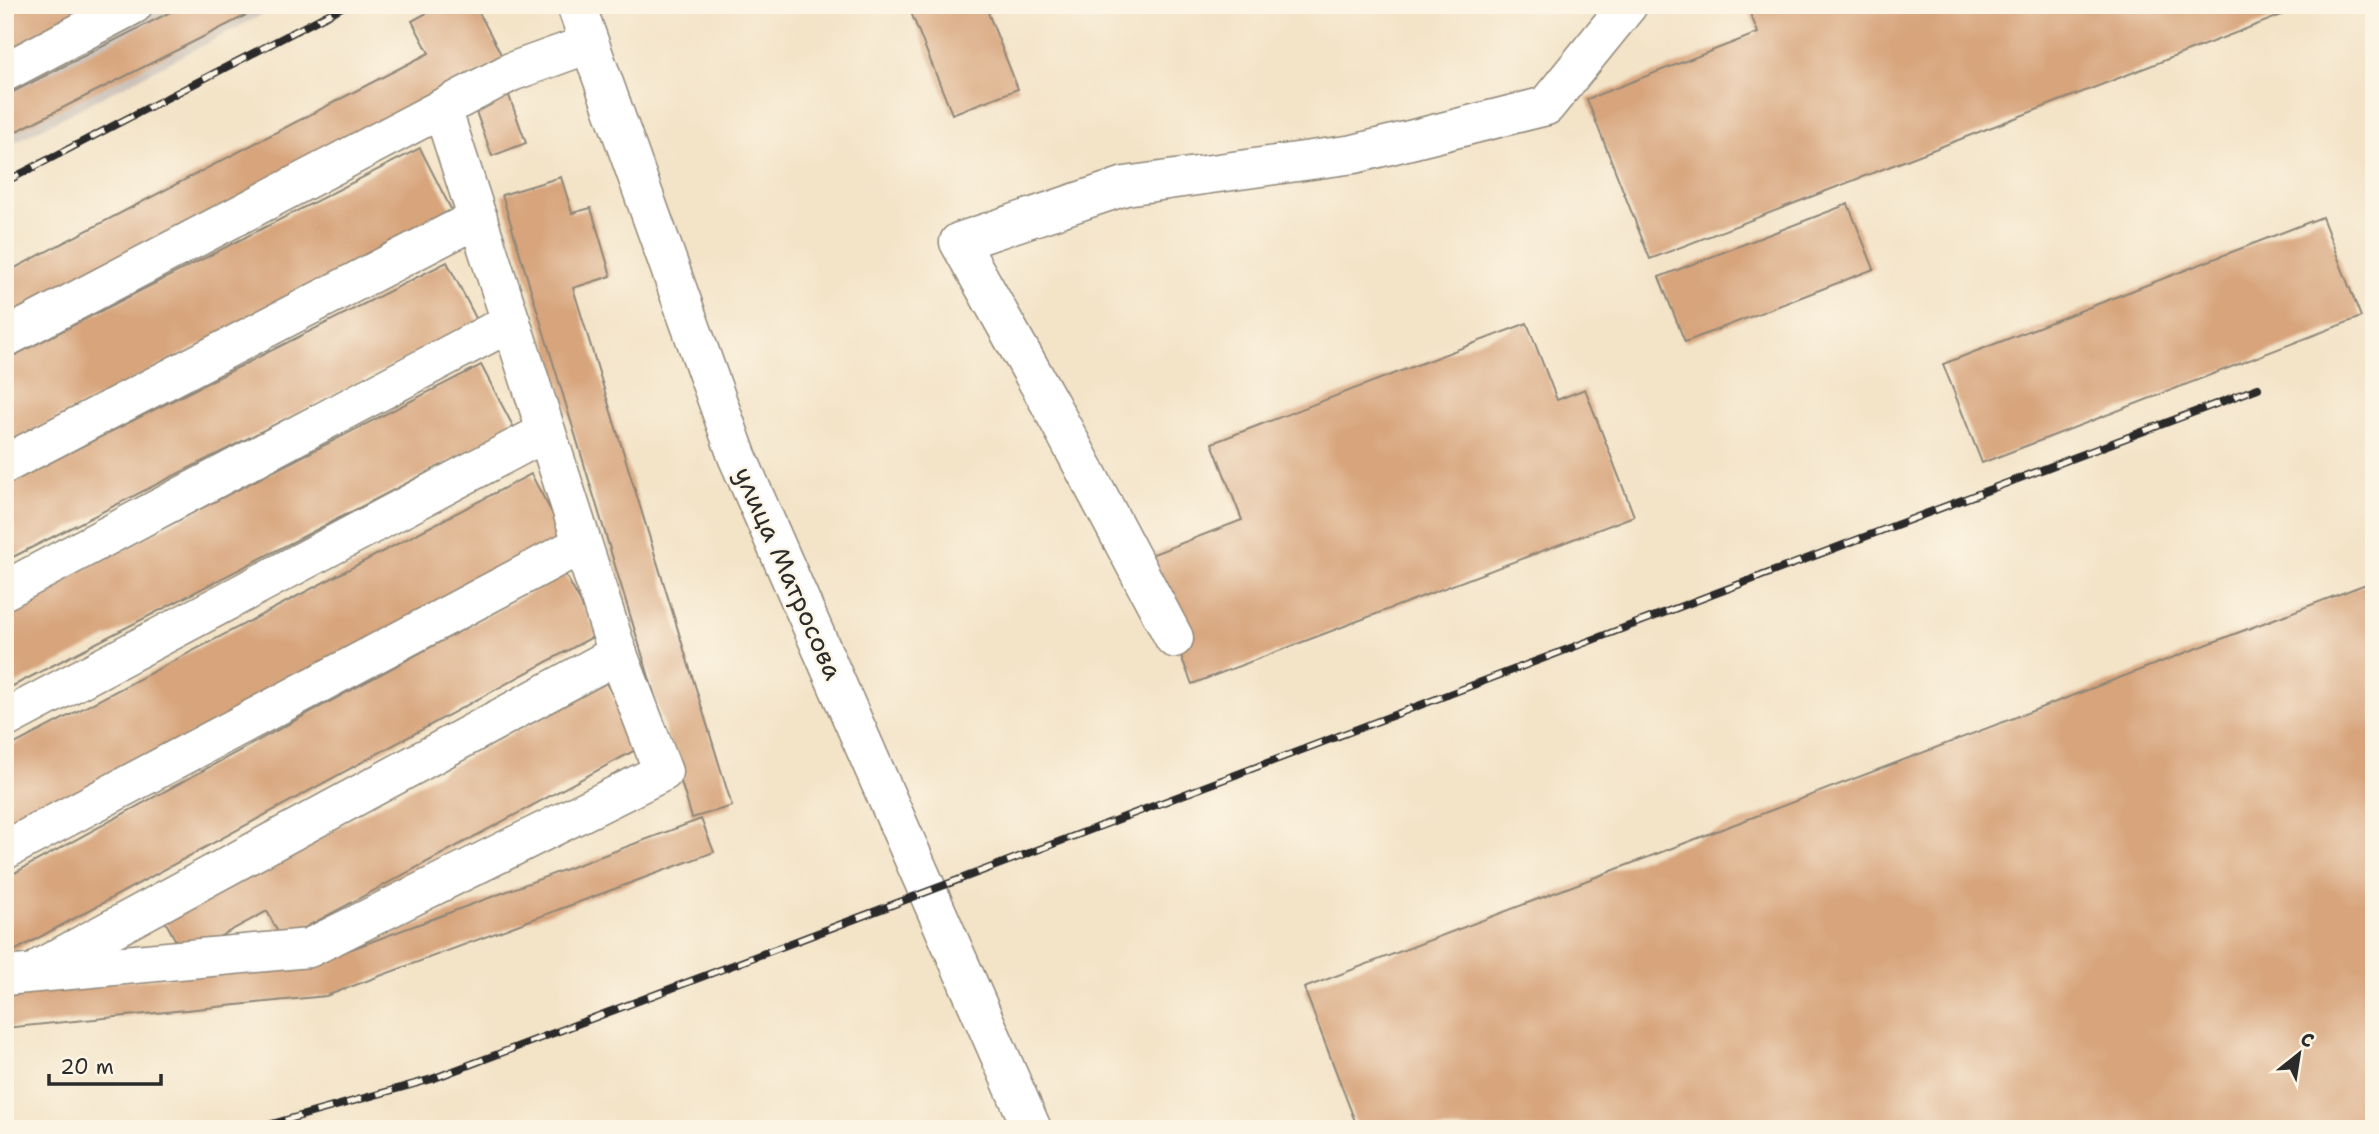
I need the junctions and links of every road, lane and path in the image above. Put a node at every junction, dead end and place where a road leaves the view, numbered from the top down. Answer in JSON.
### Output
{"nodes":[{"id":1,"x":133,"y":5,"type":"edge"},
{"id":2,"x":576,"y":5,"type":"edge"},
{"id":3,"x":1628,"y":5,"type":"edge"},
{"id":4,"x":589,"y":44,"type":"junction"},
{"id":5,"x":5,"y":72,"type":"edge"},
{"id":6,"x":442,"y":108,"type":"junction"},
{"id":7,"x":478,"y":218,"type":"junction"},
{"id":8,"x":510,"y":321,"type":"junction"},
{"id":9,"x":5,"y":338,"type":"edge"},
{"id":10,"x":546,"y":432,"type":"junction"},
{"id":11,"x":5,"y":464,"type":"edge"},
{"id":12,"x":582,"y":544,"type":"junction"},
{"id":13,"x":5,"y":590,"type":"edge"},
{"id":14,"x":1174,"y":638,"type":"dead end"},
{"id":15,"x":618,"y":654,"type":"junction"},
{"id":16,"x":5,"y":719,"type":"edge"},
{"id":17,"x":5,"y":850,"type":"edge"},
{"id":18,"x":17,"y":975,"type":"edge"},
{"id":19,"x":1032,"y":1129,"type":"edge"}],
"edges":[{"from":1,"to":5,"type":"street"},
{"from":2,"to":4,"type":"street","name":"улица Матросова"},
{"from":3,"to":14,"type":"street"},
{"from":4,"to":6,"type":"street"},
{"from":4,"to":19,"type":"street","name":"улица Матросова"},
{"from":6,"to":7,"type":"street"},
{"from":6,"to":9,"type":"street"},
{"from":7,"to":8,"type":"street"},
{"from":7,"to":11,"type":"street"},
{"from":8,"to":10,"type":"street"},
{"from":8,"to":13,"type":"street"},
{"from":10,"to":12,"type":"street"},
{"from":10,"to":16,"type":"street"},
{"from":12,"to":15,"type":"street"},
{"from":12,"to":17,"type":"street"},
{"from":15,"to":18,"type":"street"},
{"from":15,"to":18,"type":"street"}]}
